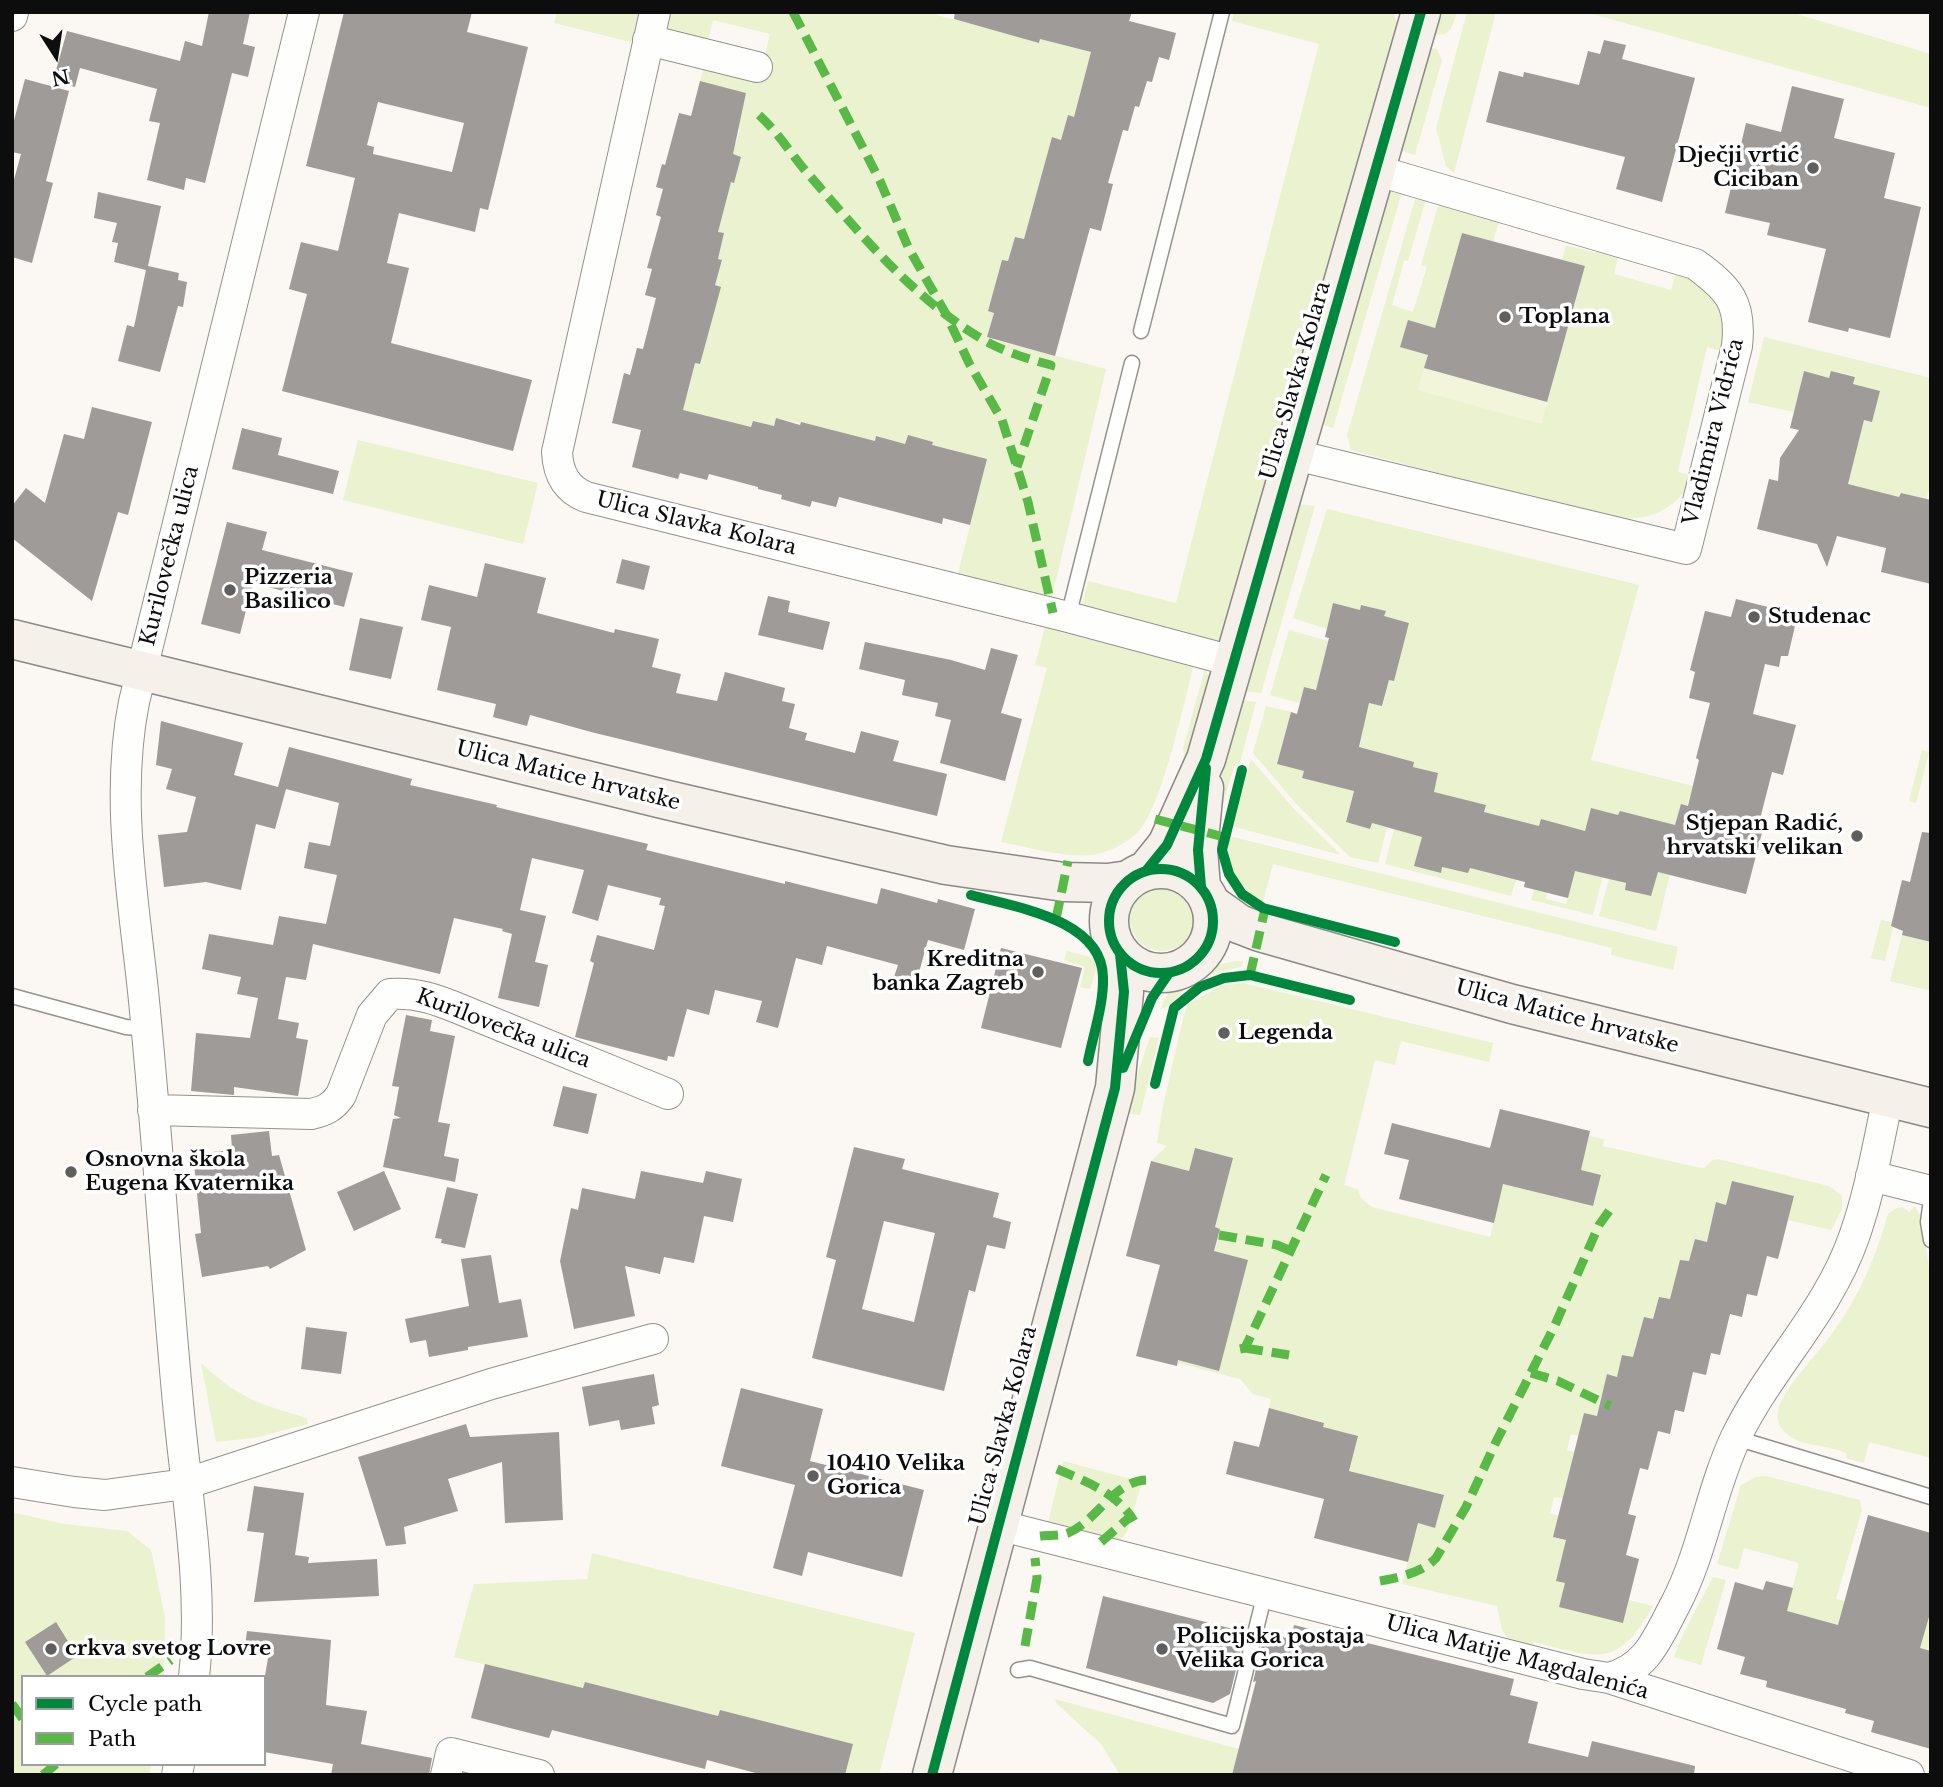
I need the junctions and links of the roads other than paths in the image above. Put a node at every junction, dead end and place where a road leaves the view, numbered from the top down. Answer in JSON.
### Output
{"nodes":[{"id":1,"x":304,"y":12,"type":"edge"},
{"id":2,"x":1222,"y":12,"type":"edge"},
{"id":3,"x":1420,"y":12,"type":"edge"},
{"id":4,"x":651,"y":26,"type":"edge"},
{"id":5,"x":757,"y":67,"type":"dead end"},
{"id":6,"x":1375,"y":170,"type":"junction"},
{"id":7,"x":1141,"y":331,"type":"dead end"},
{"id":8,"x":1132,"y":363,"type":"dead end"},
{"id":9,"x":1295,"y":455,"type":"junction"},
{"id":10,"x":1068,"y":617,"type":"junction"},
{"id":11,"x":12,"y":639,"type":"edge"},
{"id":12,"x":1236,"y":662,"type":"junction"},
{"id":13,"x":141,"y":671,"type":"junction"},
{"id":14,"x":1206,"y":759,"type":"junction"},
{"id":15,"x":1138,"y":875,"type":"junction"},
{"id":16,"x":1206,"y":895,"type":"junction"},
{"id":17,"x":1120,"y":954,"type":"junction"},
{"id":18,"x":1169,"y":973,"type":"junction"},
{"id":19,"x":12,"y":996,"type":"edge"},
{"id":20,"x":147,"y":1029,"type":"junction"},
{"id":21,"x":1115,"y":1088,"type":"junction"},
{"id":22,"x":668,"y":1094,"type":"dead end"},
{"id":23,"x":1888,"y":1098,"type":"junction"},
{"id":24,"x":1931,"y":1108,"type":"edge"},
{"id":25,"x":153,"y":1110,"type":"junction"},
{"id":26,"x":1871,"y":1176,"type":"junction"},
{"id":27,"x":1931,"y":1191,"type":"edge"},
{"id":28,"x":1931,"y":1200,"type":"edge"},
{"id":29,"x":1931,"y":1240,"type":"edge"},
{"id":30,"x":653,"y":1339,"type":"dead end"},
{"id":31,"x":1736,"y":1438,"type":"junction"},
{"id":32,"x":12,"y":1482,"type":"edge"},
{"id":33,"x":185,"y":1484,"type":"junction"},
{"id":34,"x":1931,"y":1497,"type":"edge"},
{"id":35,"x":998,"y":1525,"type":"junction"},
{"id":36,"x":1265,"y":1593,"type":"junction"},
{"id":37,"x":1018,"y":1670,"type":"dead end"},
{"id":38,"x":194,"y":1675,"type":"edge"},
{"id":39,"x":1609,"y":1678,"type":"junction"},
{"id":40,"x":446,"y":1775,"type":"edge"},
{"id":41,"x":539,"y":1775,"type":"edge"},
{"id":42,"x":932,"y":1775,"type":"edge"},
{"id":43,"x":1909,"y":1775,"type":"edge"}],
"edges":[{"from":1,"to":13,"type":"street","name":"Kurilovečka ulica"},
{"from":2,"to":7,"type":"lane"},
{"from":3,"to":6,"type":"main road","name":"Ulica Slavka Kolara"},
{"from":4,"to":5,"type":"street","name":"Ulica Slavka Kolara"},
{"from":4,"to":10,"type":"street","name":"Ulica Slavka Kolara"},
{"from":6,"to":9,"type":"main road","name":"Ulica Slavka Kolara"},
{"from":6,"to":9,"type":"street","name":"Vladimira Vidrića"},
{"from":8,"to":10,"type":"lane"},
{"from":9,"to":12,"type":"main road","name":"Ulica Slavka Kolara"},
{"from":10,"to":12,"type":"street","name":"Ulica Slavka Kolara"},
{"from":11,"to":13,"type":"main road","name":"Ulica Matice hrvatske"},
{"from":12,"to":14,"type":"main road","name":"Ulica Slavka Kolara"},
{"from":13,"to":15,"type":"main road","name":"Ulica Matice hrvatske"},
{"from":13,"to":20,"type":"street","name":"Kurilovečka ulica"},
{"from":14,"to":15,"type":"main road","name":"Ulica Slavka Kolara"},
{"from":14,"to":16,"type":"main road","name":"Ulica Slavka Kolara"},
{"from":15,"to":16,"type":"main road"},
{"from":15,"to":17,"type":"main road"},
{"from":16,"to":18,"type":"main road"},
{"from":16,"to":23,"type":"main road","name":"Ulica Matice hrvatske"},
{"from":17,"to":18,"type":"main road"},
{"from":17,"to":21,"type":"main road","name":"Ulica Slavka Kolara"},
{"from":18,"to":21,"type":"main road","name":"Ulica Slavka Kolara"},
{"from":19,"to":20,"type":"lane"},
{"from":20,"to":25,"type":"street","name":"Kurilovečka ulica"},
{"from":21,"to":35,"type":"main road","name":"Ulica Slavka Kolara"},
{"from":22,"to":25,"type":"street","name":"Kurilovečka ulica"},
{"from":23,"to":24,"type":"main road","name":"Ulica Matice hrvatske"},
{"from":23,"to":26,"type":"street"},
{"from":25,"to":33,"type":"street","name":"Kurilovečka ulica"},
{"from":26,"to":27,"type":"street"},
{"from":26,"to":31,"type":"street"},
{"from":28,"to":29,"type":"lane"},
{"from":30,"to":33,"type":"street"},
{"from":31,"to":34,"type":"lane"},
{"from":31,"to":39,"type":"street"},
{"from":32,"to":33,"type":"street"},
{"from":33,"to":38,"type":"street","name":"Kurilovečka ulica"},
{"from":35,"to":36,"type":"street","name":"Ulica Matije Magdalenića"},
{"from":35,"to":42,"type":"main road","name":"Ulica Slavka Kolara"},
{"from":36,"to":37,"type":"lane"},
{"from":36,"to":39,"type":"street","name":"Ulica Matije Magdalenića"},
{"from":39,"to":43,"type":"street","name":"Ulica Matije Magdalenića"},
{"from":40,"to":41,"type":"street"}]}
